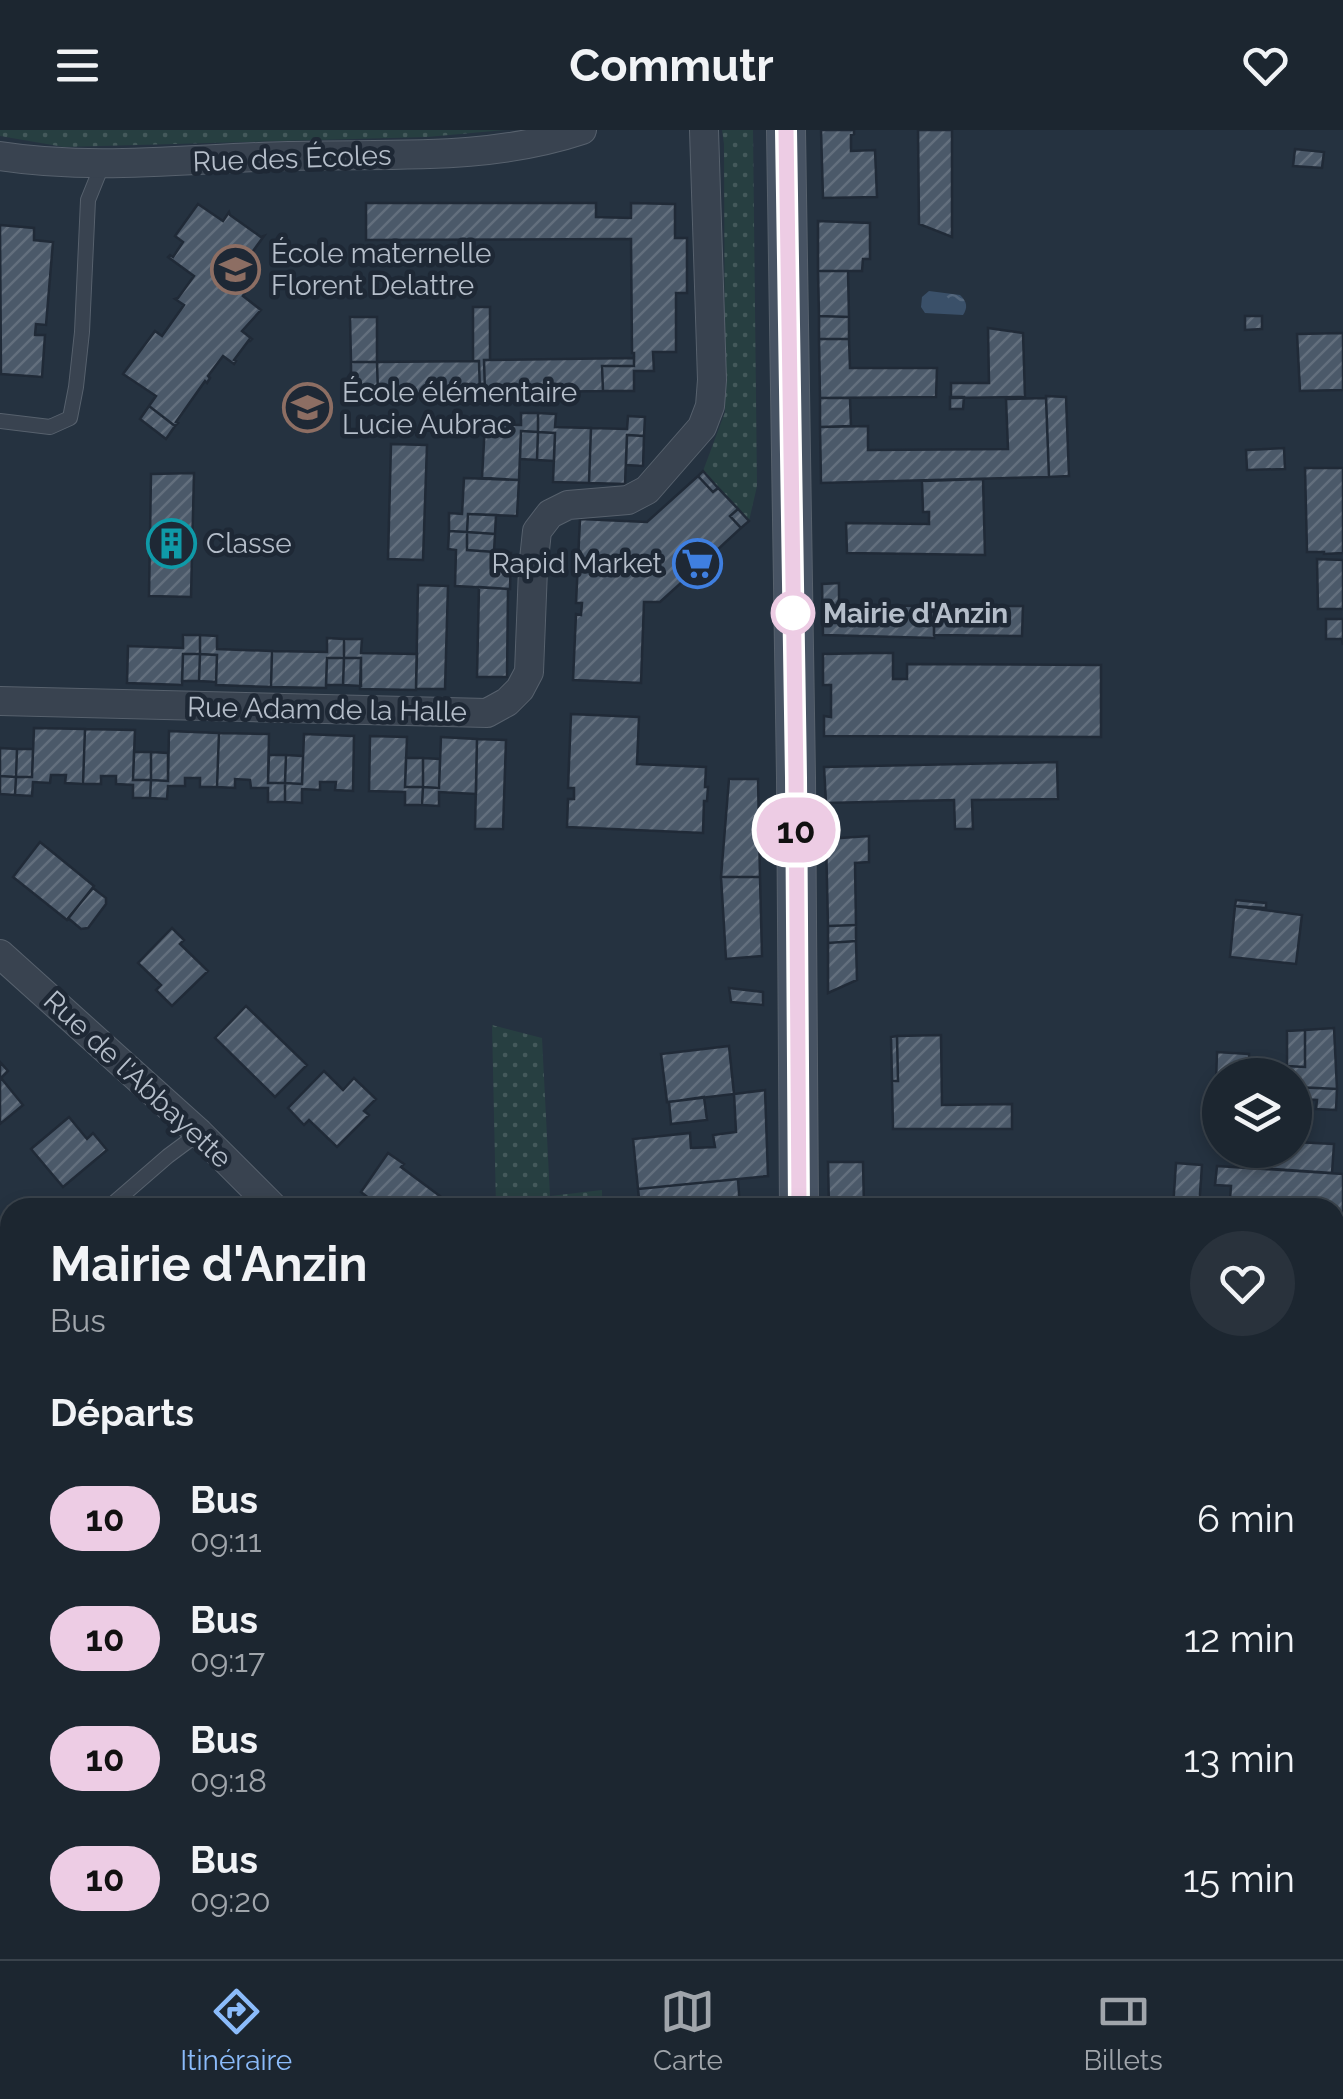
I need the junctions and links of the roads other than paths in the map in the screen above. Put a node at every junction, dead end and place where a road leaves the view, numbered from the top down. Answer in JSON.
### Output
{"nodes":[{"id":1,"x":582,"y":130,"type":"edge"},
{"id":2,"x":704,"y":130,"type":"edge"},
{"id":3,"x":786,"y":130,"type":"edge"},
{"id":4,"x":0,"y":156,"type":"edge"},
{"id":5,"x":103,"y":163,"type":"junction"},
{"id":6,"x":0,"y":421,"type":"edge"},
{"id":7,"x":0,"y":700,"type":"edge"},
{"id":8,"x":0,"y":954,"type":"edge"},
{"id":9,"x":199,"y":1133,"type":"junction"},
{"id":10,"x":120,"y":1198,"type":"edge"},
{"id":11,"x":264,"y":1198,"type":"edge"},
{"id":12,"x":799,"y":1198,"type":"edge"}],
"edges":[{"from":1,"to":5,"type":"street","name":"Rue des Écoles"},
{"from":2,"to":7,"type":"street","name":"Rue Adam de la Halle"},
{"from":3,"to":12,"type":"main road"},
{"from":4,"to":5,"type":"street","name":"Rue des Écoles"},
{"from":5,"to":6,"type":"lane"},
{"from":8,"to":9,"type":"street","name":"Rue de l'Abbayette"},
{"from":9,"to":10,"type":"lane"},
{"from":9,"to":11,"type":"street","name":"Rue de l'Abbayette"}]}
